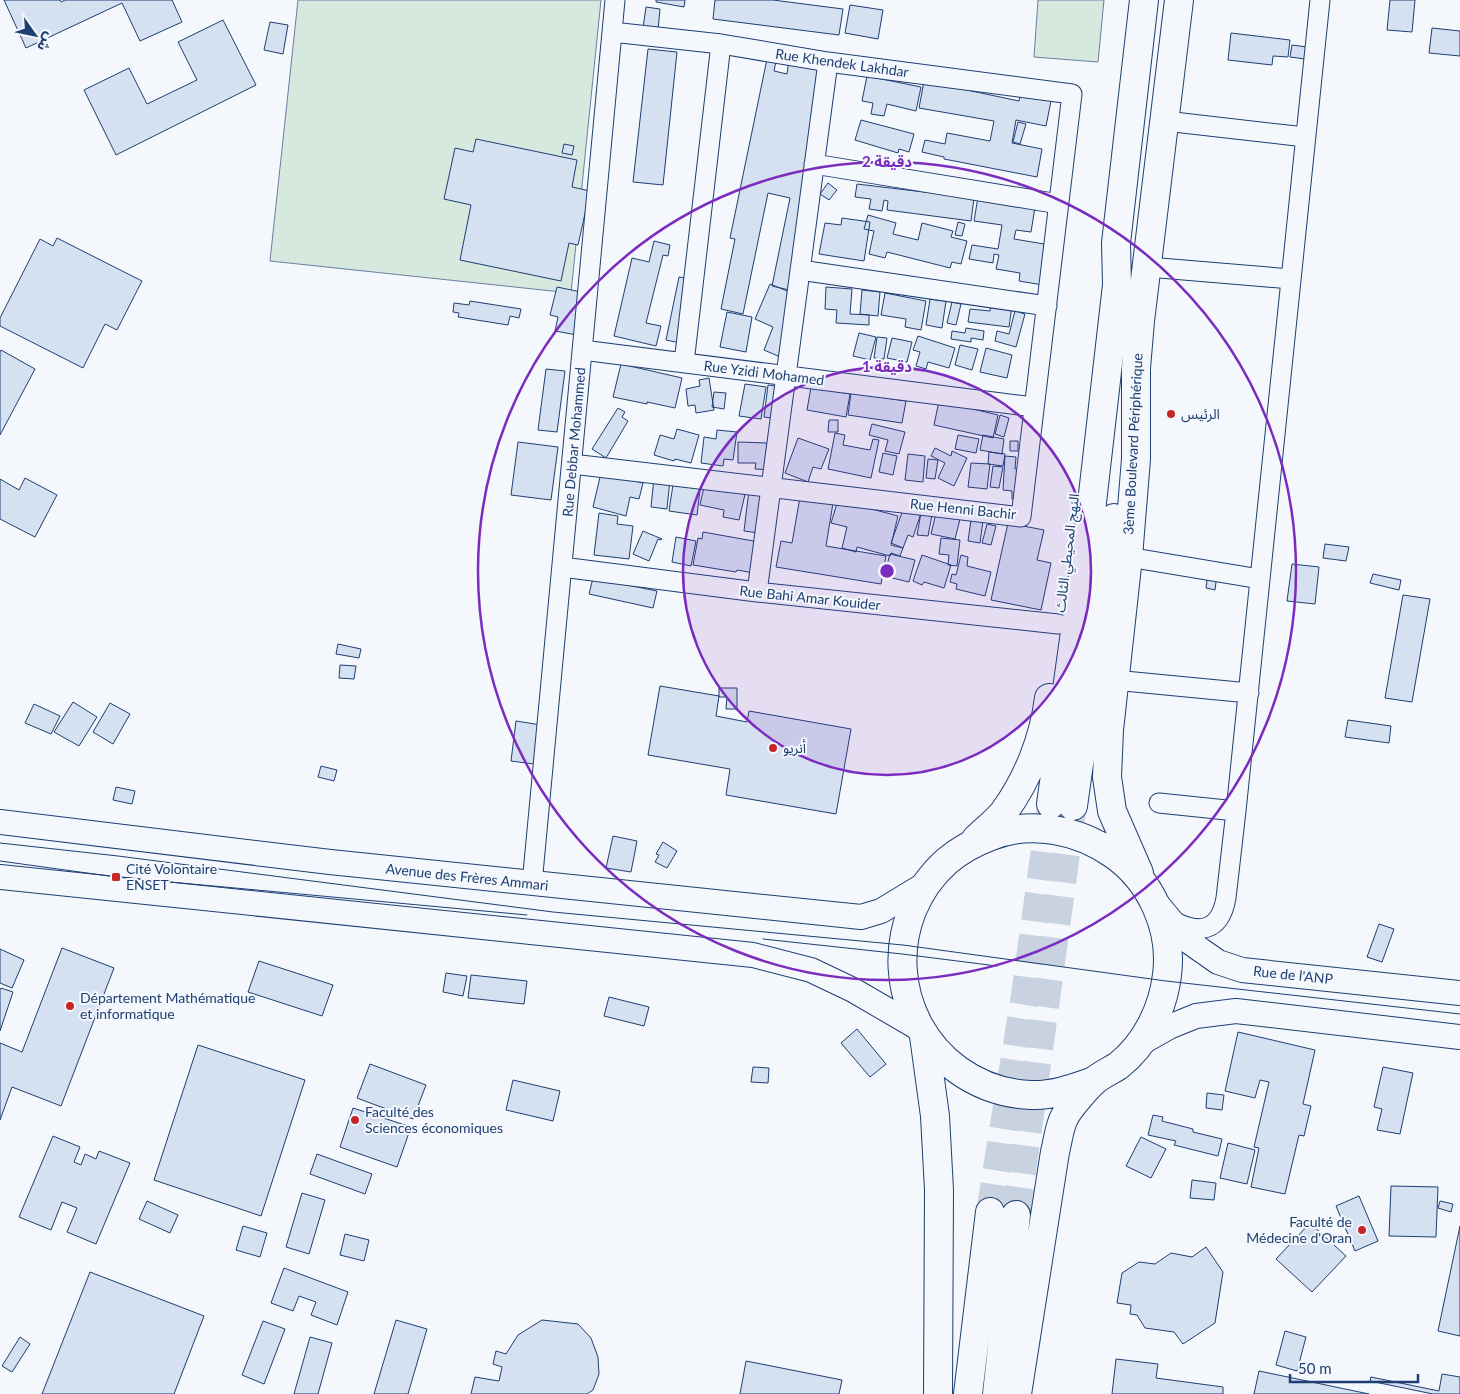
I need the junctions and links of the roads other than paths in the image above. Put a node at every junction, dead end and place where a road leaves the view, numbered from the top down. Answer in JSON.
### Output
{"nodes":[{"id":1,"x":615,"y":0,"type":"edge"},
{"id":2,"x":1144,"y":0,"type":"edge"},
{"id":3,"x":1180,"y":0,"type":"edge"},
{"id":4,"x":1320,"y":0,"type":"edge"},
{"id":5,"x":612,"y":32,"type":"junction"},
{"id":6,"x":721,"y":44,"type":"junction"},
{"id":7,"x":828,"y":62,"type":"junction"},
{"id":8,"x":1072,"y":94,"type":"joint"},
{"id":9,"x":1165,"y":121,"type":"junction"},
{"id":10,"x":1305,"y":137,"type":"junction"},
{"id":11,"x":814,"y":164,"type":"junction"},
{"id":12,"x":1059,"y":204,"type":"junction"},
{"id":13,"x":1116,"y":243,"type":"junction"},
{"id":14,"x":1148,"y":267,"type":"junction"},
{"id":15,"x":800,"y":270,"type":"junction"},
{"id":16,"x":1291,"y":279,"type":"junction"},
{"id":17,"x":1047,"y":306,"type":"junction"},
{"id":18,"x":582,"y":350,"type":"junction"},
{"id":19,"x":684,"y":363,"type":"junction"},
{"id":20,"x":1136,"y":368,"type":"junction"},
{"id":21,"x":786,"y":376,"type":"junction"},
{"id":22,"x":1034,"y":407,"type":"junction"},
{"id":23,"x":572,"y":464,"type":"junction"},
{"id":24,"x":771,"y":487,"type":"junction"},
{"id":25,"x":1128,"y":557,"type":"junction"},
{"id":26,"x":562,"y":567,"type":"junction"},
{"id":27,"x":1260,"y":579,"type":"junction"},
{"id":28,"x":757,"y":592,"type":"junction"},
{"id":29,"x":1058,"y":624,"type":"junction"},
{"id":30,"x":1114,"y":680,"type":"junction"},
{"id":31,"x":1249,"y":693,"type":"junction"},
{"id":32,"x":1159,"y":803,"type":"dead end"},
{"id":33,"x":1236,"y":811,"type":"junction"},
{"id":34,"x":0,"y":822,"type":"edge"},
{"id":35,"x":971,"y":844,"type":"junction"},
{"id":36,"x":0,"y":877,"type":"edge"},
{"id":37,"x":927,"y":883,"type":"junction"},
{"id":38,"x":532,"y":884,"type":"junction"},
{"id":39,"x":1148,"y":891,"type":"junction"},
{"id":40,"x":1170,"y":920,"type":"junction"},
{"id":41,"x":1460,"y":993,"type":"edge"},
{"id":42,"x":922,"y":1033,"type":"junction"},
{"id":43,"x":1460,"y":1037,"type":"edge"},
{"id":44,"x":1140,"y":1044,"type":"junction"},
{"id":45,"x":1094,"y":1081,"type":"junction"},
{"id":46,"x":938,"y":1394,"type":"edge"},
{"id":47,"x":968,"y":1394,"type":"edge"},
{"id":48,"x":997,"y":1394,"type":"edge"},
{"id":49,"x":1017,"y":1394,"type":"edge"}],
"edges":[{"from":1,"to":5,"type":"street","name":"Rue Debbar Mohammed"},
{"from":2,"to":13,"type":"highway","name":"3ème Boulevard Périphérique"},
{"from":3,"to":9,"type":"highway","name":"3ème Boulevard Périphérique"},
{"from":4,"to":10,"type":"street"},
{"from":5,"to":6,"type":"street","name":"Rue Khendek Lakhdar"},
{"from":5,"to":18,"type":"street","name":"Rue Debbar Mohammed"},
{"from":6,"to":7,"type":"street","name":"Rue Khendek Lakhdar"},
{"from":6,"to":19,"type":"street"},
{"from":7,"to":8,"type":"street","name":"Rue Khendek Lakhdar"},
{"from":7,"to":11,"type":"street"},
{"from":8,"to":12,"type":"street","name":"Rue Henni Bachir"},
{"from":9,"to":10,"type":"street"},
{"from":9,"to":14,"type":"highway","name":"3ème Boulevard Périphérique"},
{"from":10,"to":16,"type":"street"},
{"from":11,"to":12,"type":"street"},
{"from":11,"to":15,"type":"street"},
{"from":12,"to":17,"type":"street","name":"Rue Henni Bachir"},
{"from":13,"to":20,"type":"highway","name":"3ème Boulevard Périphérique"},
{"from":13,"to":29,"type":"highway","name":"النهج المحيطي الثالث"},
{"from":14,"to":16,"type":"street"},
{"from":14,"to":20,"type":"highway","name":"3ème Boulevard Périphérique"},
{"from":15,"to":17,"type":"street"},
{"from":15,"to":21,"type":"street"},
{"from":16,"to":27,"type":"street"},
{"from":17,"to":22,"type":"street","name":"Rue Henni Bachir"},
{"from":18,"to":19,"type":"street","name":"Rue Yzidi Mohamed"},
{"from":18,"to":23,"type":"street","name":"Rue Debbar Mohammed"},
{"from":19,"to":21,"type":"street","name":"Rue Yzidi Mohamed"},
{"from":20,"to":25,"type":"highway","name":"3ème Boulevard Périphérique"},
{"from":21,"to":22,"type":"street","name":"Rue Yzidi Mohamed"},
{"from":21,"to":24,"type":"street"},
{"from":22,"to":24,"type":"street","name":"Rue Henni Bachir"},
{"from":23,"to":24,"type":"street","name":"Rue Henni Bachir"},
{"from":23,"to":26,"type":"street","name":"Rue Debbar Mohammed"},
{"from":24,"to":28,"type":"street"},
{"from":25,"to":27,"type":"street"},
{"from":25,"to":30,"type":"highway","name":"3ème Boulevard Périphérique"},
{"from":26,"to":28,"type":"street","name":"Rue Bahi Amar Kouider"},
{"from":26,"to":38,"type":"street","name":"Rue Debbar Mohammed"},
{"from":27,"to":31,"type":"street"},
{"from":28,"to":29,"type":"street","name":"Rue Bahi Amar Kouider"},
{"from":29,"to":35,"type":"highway","name":"النهج المحيطي الثالث"},
{"from":30,"to":31,"type":"street"},
{"from":30,"to":39,"type":"highway","name":"3ème Boulevard Périphérique"},
{"from":31,"to":33,"type":"street"},
{"from":32,"to":33,"type":"street"},
{"from":33,"to":40,"type":"street"},
{"from":34,"to":38,"type":"main road","name":"Avenue des Frères Ammari"},
{"from":35,"to":37,"type":"highway"},
{"from":35,"to":39,"type":"highway"},
{"from":36,"to":42,"type":"main road"},
{"from":37,"to":38,"type":"main road","name":"Avenue des Frères Ammari"},
{"from":37,"to":42,"type":"highway"},
{"from":39,"to":40,"type":"main road","name":"Rue de l'ANP"},
{"from":39,"to":44,"type":"highway","name":"3ème Boulevard Périphérique"},
{"from":40,"to":41,"type":"main road","name":"Rue de l'ANP"},
{"from":42,"to":45,"type":"highway"},
{"from":42,"to":46,"type":"highway"},
{"from":43,"to":44,"type":"main road"},
{"from":44,"to":45,"type":"highway","name":"3ème Boulevard Périphérique"},
{"from":45,"to":49,"type":"highway"},
{"from":47,"to":48,"type":"highway"}]}
